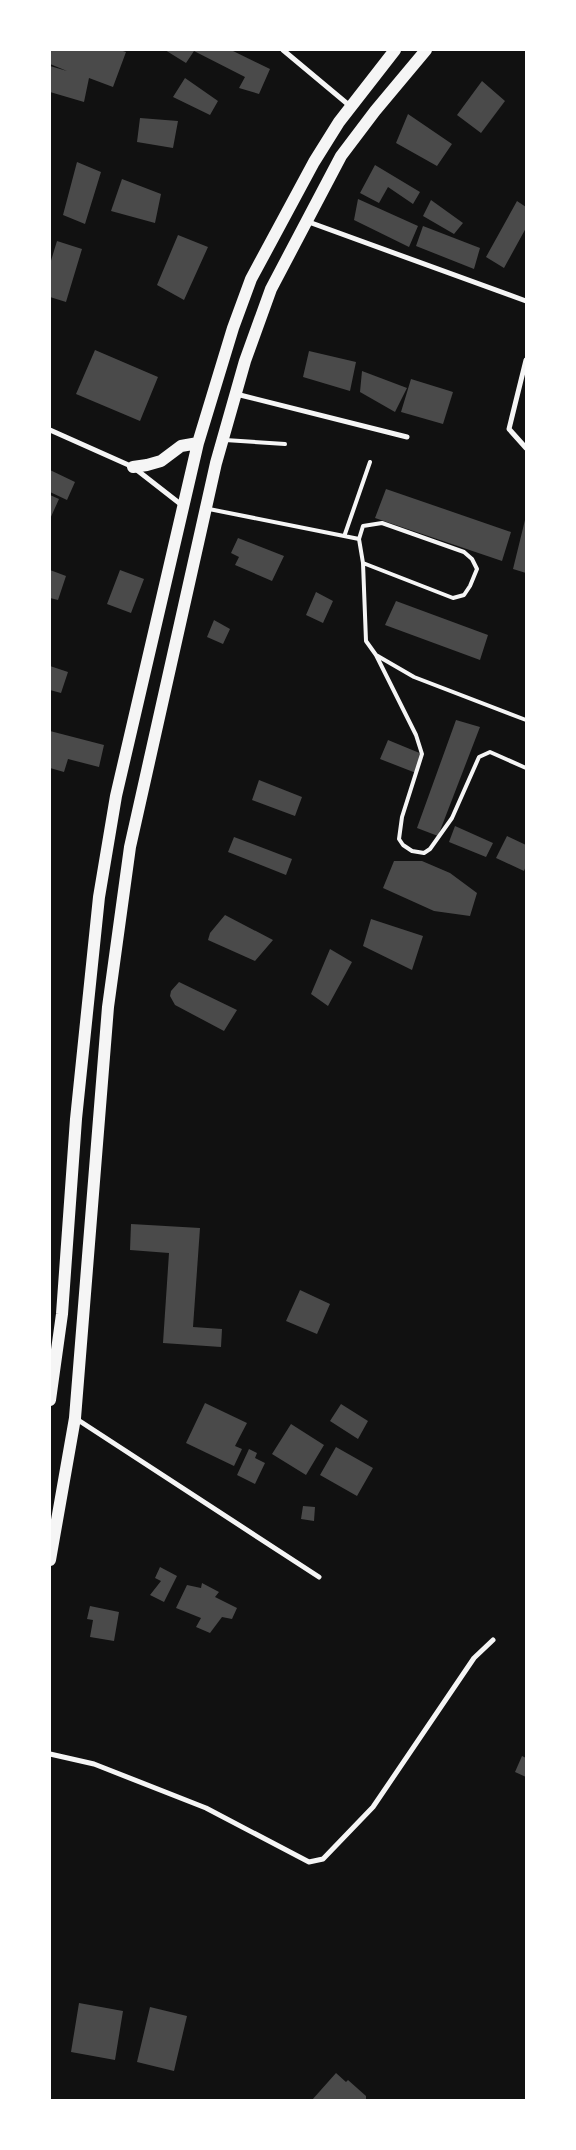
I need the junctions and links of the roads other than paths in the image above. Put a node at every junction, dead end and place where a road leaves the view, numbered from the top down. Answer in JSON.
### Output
{"nodes":[{"id":1,"x":283,"y":50,"type":"edge"},
{"id":2,"x":395,"y":50,"type":"edge"},
{"id":3,"x":426,"y":50,"type":"edge"},
{"id":4,"x":351,"y":107,"type":"junction"},
{"id":5,"x":306,"y":221,"type":"junction"},
{"id":6,"x":526,"y":302,"type":"edge"},
{"id":7,"x":526,"y":360,"type":"edge"},
{"id":8,"x":236,"y":394,"type":"junction"},
{"id":9,"x":50,"y":430,"type":"edge"},
{"id":10,"x":407,"y":437,"type":"dead end"},
{"id":11,"x":222,"y":440,"type":"junction"},
{"id":12,"x":198,"y":443,"type":"junction"},
{"id":13,"x":285,"y":444,"type":"dead end"},
{"id":14,"x":526,"y":448,"type":"edge"},
{"id":15,"x":370,"y":462,"type":"dead end"},
{"id":16,"x":132,"y":466,"type":"junction"},
{"id":17,"x":184,"y":506,"type":"junction"},
{"id":18,"x":206,"y":509,"type":"junction"},
{"id":19,"x":345,"y":534,"type":"junction"},
{"id":20,"x":358,"y":539,"type":"junction"},
{"id":21,"x":363,"y":563,"type":"junction"},
{"id":22,"x":376,"y":655,"type":"junction"},
{"id":23,"x":526,"y":720,"type":"edge"},
{"id":24,"x":526,"y":768,"type":"edge"},
{"id":25,"x":50,"y":1400,"type":"edge"},
{"id":26,"x":75,"y":1418,"type":"junction"},
{"id":27,"x":50,"y":1560,"type":"edge"},
{"id":28,"x":319,"y":1577,"type":"dead end"},
{"id":29,"x":493,"y":1640,"type":"dead end"},
{"id":30,"x":50,"y":1754,"type":"edge"}],
"edges":[{"from":1,"to":4,"type":"street"},
{"from":2,"to":4,"type":"main road"},
{"from":3,"to":5,"type":"main road"},
{"from":4,"to":12,"type":"main road"},
{"from":5,"to":6,"type":"street"},
{"from":5,"to":8,"type":"main road"},
{"from":7,"to":14,"type":"street"},
{"from":8,"to":10,"type":"street"},
{"from":8,"to":11,"type":"main road"},
{"from":9,"to":16,"type":"street"},
{"from":11,"to":13,"type":"lane"},
{"from":11,"to":18,"type":"main road"},
{"from":12,"to":16,"type":"main road"},
{"from":12,"to":17,"type":"main road"},
{"from":15,"to":19,"type":"lane"},
{"from":16,"to":17,"type":"street"},
{"from":17,"to":25,"type":"main road"},
{"from":18,"to":19,"type":"lane"},
{"from":18,"to":26,"type":"main road"},
{"from":19,"to":20,"type":"lane"},
{"from":20,"to":21,"type":"lane"},
{"from":20,"to":21,"type":"lane"},
{"from":21,"to":22,"type":"lane"},
{"from":22,"to":23,"type":"lane"},
{"from":22,"to":24,"type":"lane"},
{"from":26,"to":27,"type":"main road"},
{"from":26,"to":28,"type":"street"},
{"from":29,"to":30,"type":"street"}]}
